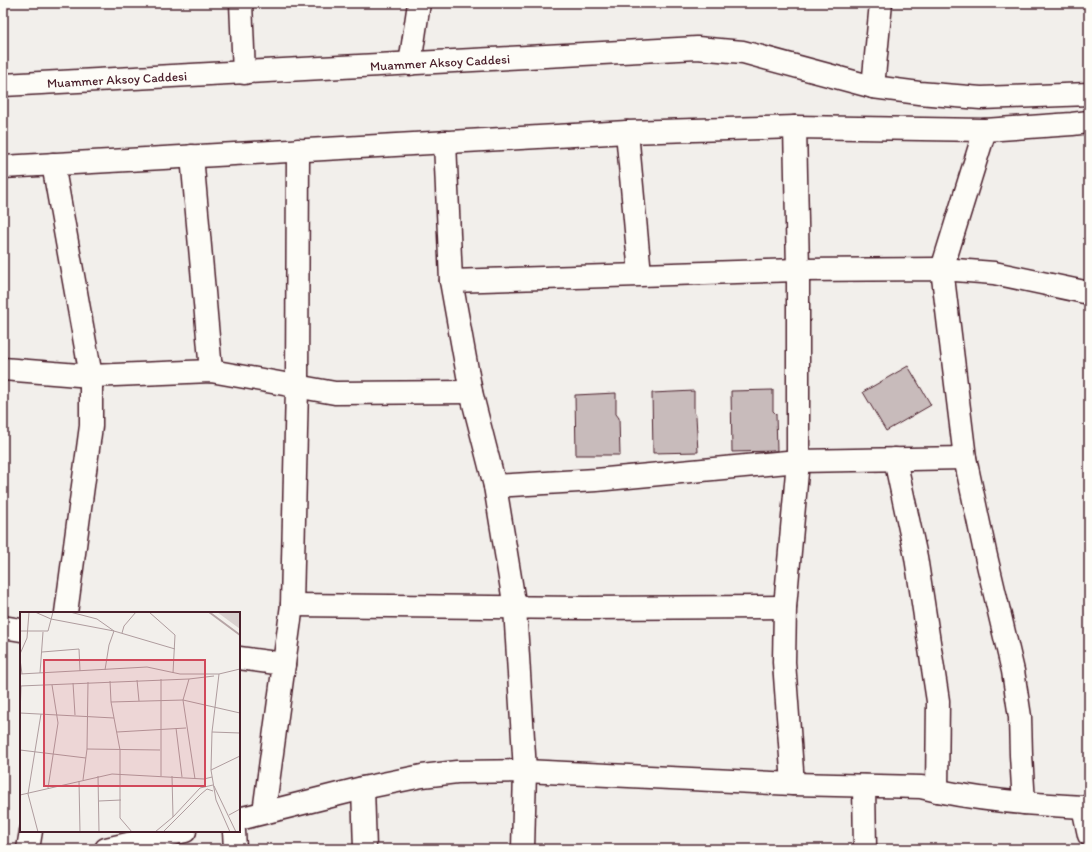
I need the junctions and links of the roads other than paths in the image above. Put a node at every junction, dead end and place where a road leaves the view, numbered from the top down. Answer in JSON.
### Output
{"nodes":[{"id":1,"x":241,"y":3,"type":"edge"},
{"id":2,"x":419,"y":3,"type":"edge"},
{"id":3,"x":881,"y":3,"type":"edge"},
{"id":4,"x":410,"y":64,"type":"junction"},
{"id":5,"x":244,"y":72,"type":"junction"},
{"id":6,"x":3,"y":85,"type":"edge"},
{"id":7,"x":873,"y":87,"type":"junction"},
{"id":8,"x":1089,"y":94,"type":"edge"},
{"id":9,"x":1089,"y":122,"type":"edge"},
{"id":10,"x":795,"y":127,"type":"junction"},
{"id":11,"x":985,"y":130,"type":"junction"},
{"id":12,"x":627,"y":132,"type":"junction"},
{"id":13,"x":446,"y":142,"type":"junction"},
{"id":14,"x":298,"y":150,"type":"junction"},
{"id":15,"x":192,"y":156,"type":"junction"},
{"id":16,"x":53,"y":164,"type":"junction"},
{"id":17,"x":3,"y":167,"type":"edge"},
{"id":18,"x":942,"y":269,"type":"junction"},
{"id":19,"x":798,"y":270,"type":"junction"},
{"id":20,"x":640,"y":274,"type":"junction"},
{"id":21,"x":450,"y":281,"type":"junction"},
{"id":22,"x":1089,"y":293,"type":"edge"},
{"id":23,"x":3,"y":369,"type":"edge"},
{"id":24,"x":212,"y":371,"type":"junction"},
{"id":25,"x":91,"y":376,"type":"junction"},
{"id":26,"x":297,"y":387,"type":"junction"},
{"id":27,"x":471,"y":392,"type":"junction"},
{"id":28,"x":965,"y":458,"type":"junction"},
{"id":29,"x":894,"y":459,"type":"junction"},
{"id":30,"x":798,"y":461,"type":"junction"},
{"id":31,"x":495,"y":486,"type":"junction"},
{"id":32,"x":292,"y":605,"type":"junction"},
{"id":33,"x":785,"y":607,"type":"junction"},
{"id":34,"x":515,"y":608,"type":"junction"},
{"id":35,"x":66,"y":612,"type":"edge"},
{"id":36,"x":3,"y":627,"type":"edge"},
{"id":37,"x":20,"y":630,"type":"edge"},
{"id":38,"x":240,"y":658,"type":"edge"},
{"id":39,"x":284,"y":664,"type":"junction"},
{"id":40,"x":525,"y":771,"type":"junction"},
{"id":41,"x":793,"y":784,"type":"junction"},
{"id":42,"x":864,"y":786,"type":"junction"},
{"id":43,"x":363,"y":788,"type":"junction"},
{"id":44,"x":937,"y":791,"type":"junction"},
{"id":45,"x":1024,"y":804,"type":"junction"},
{"id":46,"x":1086,"y":806,"type":"edge"},
{"id":47,"x":264,"y":812,"type":"junction"},
{"id":48,"x":240,"y":819,"type":"edge"},
{"id":49,"x":31,"y":832,"type":"edge"},
{"id":50,"x":182,"y":832,"type":"edge"},
{"id":51,"x":234,"y":832,"type":"edge"},
{"id":52,"x":1089,"y":835,"type":"edge"},
{"id":53,"x":28,"y":849,"type":"edge"},
{"id":54,"x":106,"y":849,"type":"edge"},
{"id":55,"x":235,"y":849,"type":"edge"},
{"id":56,"x":365,"y":849,"type":"edge"},
{"id":57,"x":523,"y":849,"type":"edge"},
{"id":58,"x":865,"y":849,"type":"edge"}],
"edges":[{"from":1,"to":5,"type":"street"},
{"from":2,"to":4,"type":"street"},
{"from":3,"to":7,"type":"street"},
{"from":4,"to":5,"type":"street","name":"Muammer Aksoy Caddesi"},
{"from":4,"to":7,"type":"street","name":"Muammer Aksoy Caddesi"},
{"from":5,"to":6,"type":"street","name":"Muammer Aksoy Caddesi"},
{"from":7,"to":8,"type":"street","name":"Muammer Aksoy Caddesi"},
{"from":9,"to":11,"type":"street"},
{"from":10,"to":11,"type":"street"},
{"from":10,"to":12,"type":"street"},
{"from":10,"to":19,"type":"street"},
{"from":11,"to":18,"type":"street"},
{"from":12,"to":13,"type":"street"},
{"from":12,"to":20,"type":"street"},
{"from":13,"to":14,"type":"street"},
{"from":13,"to":21,"type":"street"},
{"from":14,"to":15,"type":"street"},
{"from":14,"to":26,"type":"street"},
{"from":15,"to":16,"type":"street"},
{"from":15,"to":24,"type":"street"},
{"from":16,"to":17,"type":"street"},
{"from":16,"to":25,"type":"street"},
{"from":18,"to":19,"type":"street"},
{"from":18,"to":22,"type":"street"},
{"from":18,"to":28,"type":"street"},
{"from":19,"to":20,"type":"street"},
{"from":19,"to":30,"type":"street"},
{"from":20,"to":21,"type":"street"},
{"from":21,"to":27,"type":"street"},
{"from":23,"to":25,"type":"street"},
{"from":24,"to":25,"type":"street"},
{"from":24,"to":26,"type":"street"},
{"from":25,"to":35,"type":"street"},
{"from":26,"to":27,"type":"street"},
{"from":26,"to":32,"type":"street"},
{"from":27,"to":31,"type":"street"},
{"from":28,"to":29,"type":"street"},
{"from":28,"to":45,"type":"street"},
{"from":29,"to":30,"type":"street"},
{"from":29,"to":44,"type":"street"},
{"from":30,"to":31,"type":"street"},
{"from":30,"to":33,"type":"street"},
{"from":31,"to":34,"type":"street"},
{"from":32,"to":34,"type":"street"},
{"from":32,"to":39,"type":"street"},
{"from":33,"to":34,"type":"street"},
{"from":33,"to":41,"type":"street"},
{"from":34,"to":40,"type":"street"},
{"from":36,"to":37,"type":"street"},
{"from":38,"to":39,"type":"street"},
{"from":39,"to":47,"type":"street"},
{"from":40,"to":41,"type":"street"},
{"from":40,"to":43,"type":"street"},
{"from":40,"to":57,"type":"street"},
{"from":41,"to":42,"type":"street"},
{"from":42,"to":44,"type":"street"},
{"from":42,"to":58,"type":"street"},
{"from":43,"to":47,"type":"street"},
{"from":43,"to":56,"type":"street"},
{"from":44,"to":45,"type":"street"},
{"from":45,"to":46,"type":"street"},
{"from":46,"to":52,"type":"street"},
{"from":47,"to":48,"type":"street"},
{"from":49,"to":53,"type":"street"},
{"from":50,"to":54,"type":"street"},
{"from":51,"to":55,"type":"street"}]}
